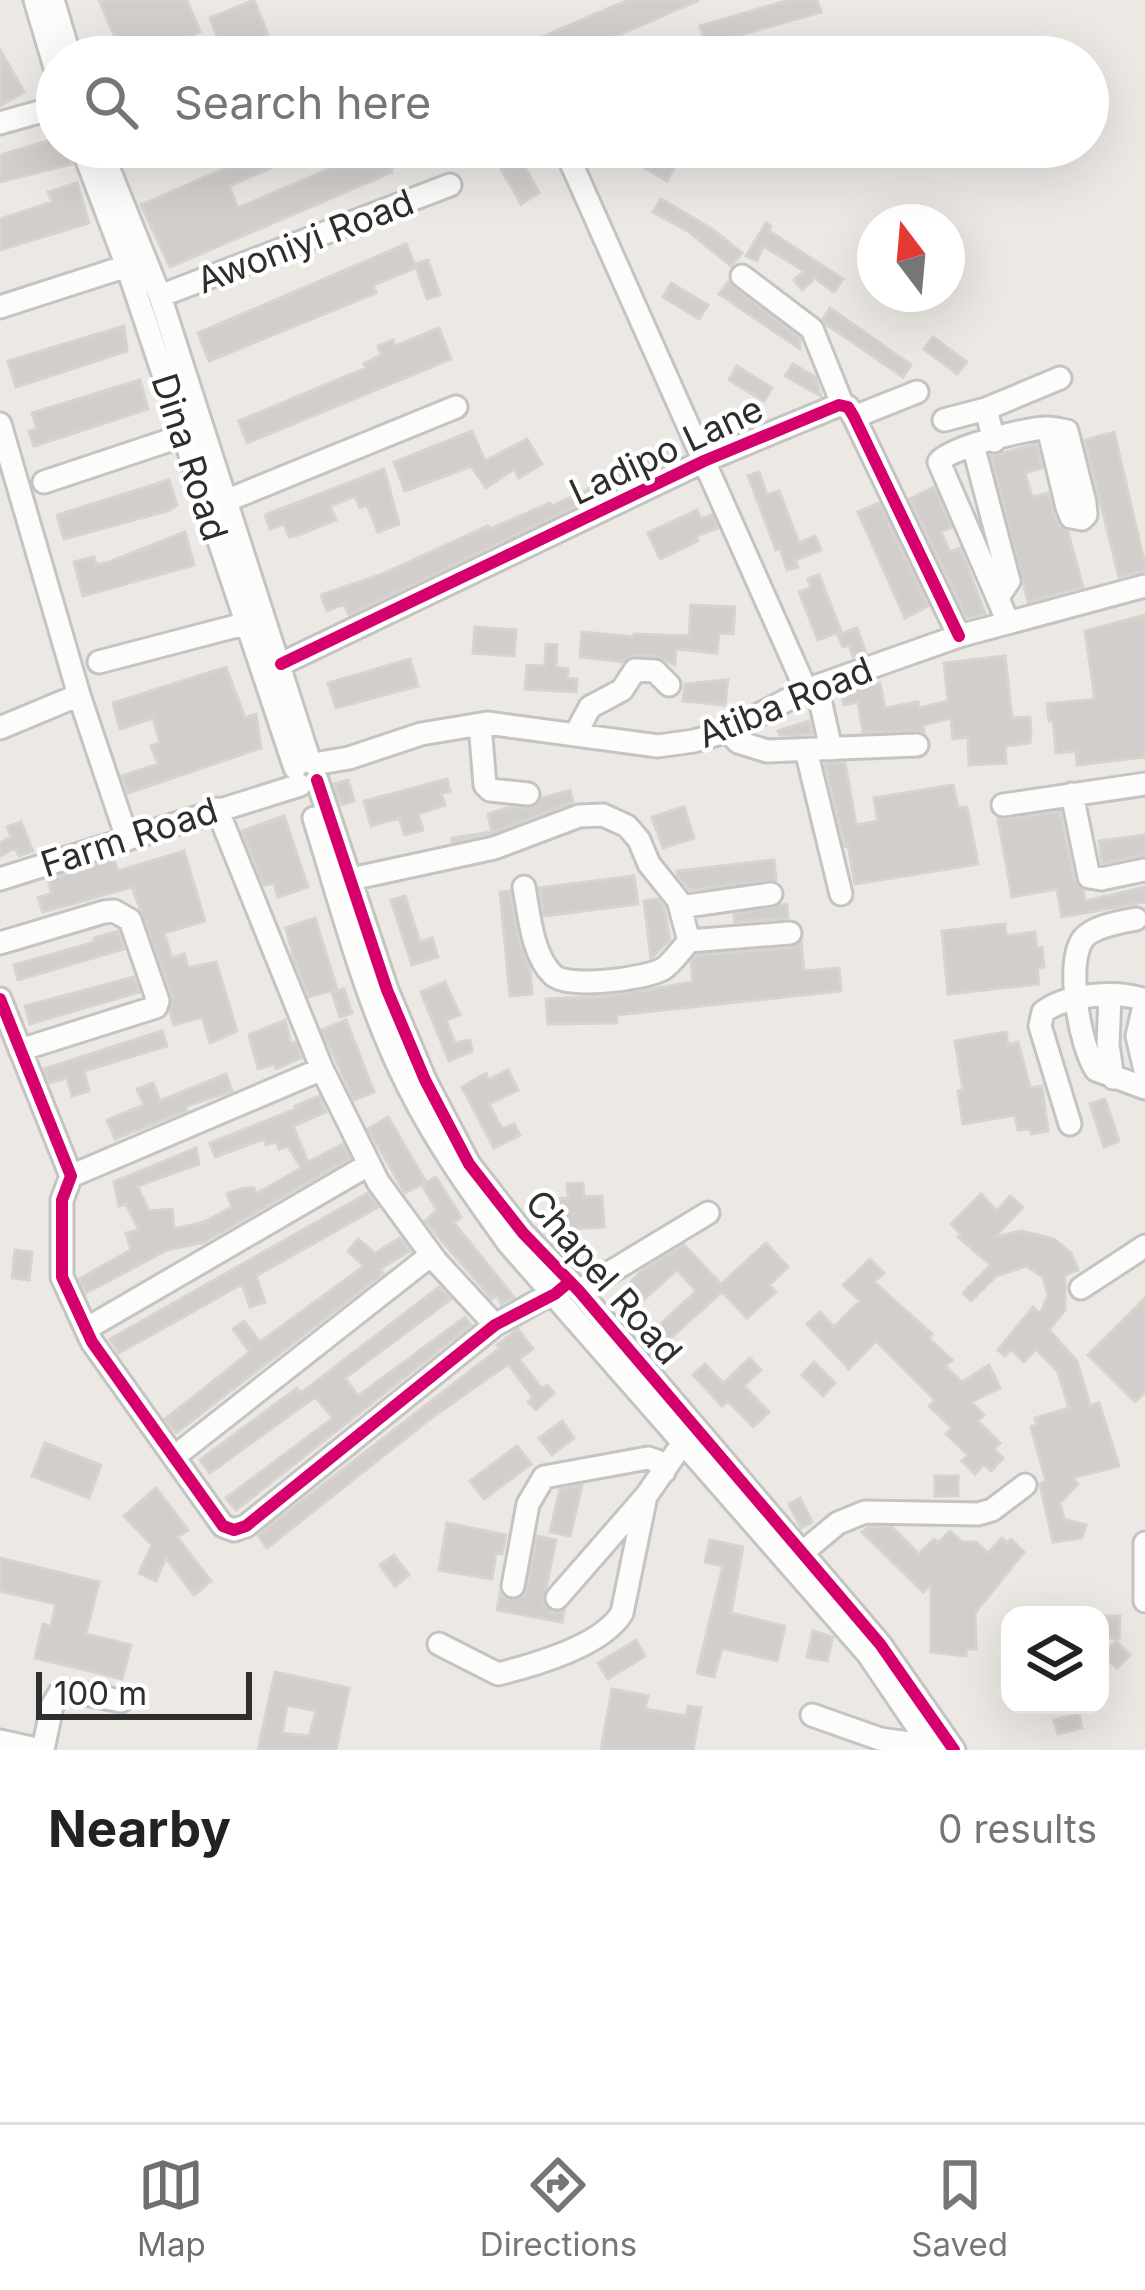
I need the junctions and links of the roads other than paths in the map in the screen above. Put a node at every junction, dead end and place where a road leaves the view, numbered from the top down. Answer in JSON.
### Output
{"nodes":[{"id":1,"x":35,"y":0,"type":"edge"},
{"id":2,"x":52,"y":0,"type":"edge"},
{"id":3,"x":46,"y":36,"type":"edge"},
{"id":4,"x":63,"y":36,"type":"edge"},
{"id":5,"x":36,"y":113,"type":"edge"},
{"id":6,"x":0,"y":123,"type":"edge"},
{"id":7,"x":90,"y":168,"type":"edge"},
{"id":8,"x":108,"y":168,"type":"edge"},
{"id":9,"x":573,"y":168,"type":"edge"},
{"id":10,"x":450,"y":185,"type":"dead end"},
{"id":11,"x":127,"y":266,"type":"junction"},
{"id":12,"x":742,"y":276,"type":"dead end"},
{"id":13,"x":160,"y":296,"type":"junction"},
{"id":14,"x":0,"y":307,"type":"edge"},
{"id":15,"x":1060,"y":378,"type":"dead end"},
{"id":16,"x":917,"y":392,"type":"dead end"},
{"id":17,"x":456,"y":406,"type":"dead end"},
{"id":18,"x":986,"y":409,"type":"junction"},
{"id":19,"x":849,"y":412,"type":"junction"},
{"id":20,"x":944,"y":420,"type":"dead end"},
{"id":21,"x":0,"y":424,"type":"edge"},
{"id":22,"x":1048,"y":428,"type":"dead end"},
{"id":23,"x":182,"y":436,"type":"junction"},
{"id":24,"x":983,"y":443,"type":"junction"},
{"id":25,"x":704,"y":461,"type":"junction"},
{"id":26,"x":44,"y":482,"type":"dead end"},
{"id":27,"x":228,"y":500,"type":"junction"},
{"id":28,"x":1145,"y":586,"type":"edge"},
{"id":29,"x":998,"y":597,"type":"junction"},
{"id":30,"x":1008,"y":622,"type":"junction"},
{"id":31,"x":244,"y":624,"type":"junction"},
{"id":32,"x":958,"y":636,"type":"junction"},
{"id":33,"x":99,"y":662,"type":"dead end"},
{"id":34,"x":280,"y":664,"type":"junction"},
{"id":35,"x":669,"y":685,"type":"dead end"},
{"id":36,"x":812,"y":688,"type":"junction"},
{"id":37,"x":79,"y":695,"type":"junction"},
{"id":38,"x":479,"y":724,"type":"junction"},
{"id":39,"x":0,"y":728,"type":"edge"},
{"id":40,"x":728,"y":731,"type":"junction"},
{"id":41,"x":576,"y":734,"type":"junction"},
{"id":42,"x":917,"y":746,"type":"dead end"},
{"id":43,"x":830,"y":749,"type":"junction"},
{"id":44,"x":806,"y":750,"type":"junction"},
{"id":45,"x":307,"y":774,"type":"junction"},
{"id":46,"x":1145,"y":784,"type":"edge"},
{"id":47,"x":528,"y":794,"type":"dead end"},
{"id":48,"x":1072,"y":794,"type":"junction"},
{"id":49,"x":1003,"y":805,"type":"dead end"},
{"id":50,"x":217,"y":809,"type":"junction"},
{"id":51,"x":127,"y":838,"type":"junction"},
{"id":52,"x":1144,"y":870,"type":"edge"},
{"id":53,"x":0,"y":879,"type":"edge"},
{"id":54,"x":351,"y":879,"type":"junction"},
{"id":55,"x":524,"y":887,"type":"dead end"},
{"id":56,"x":771,"y":894,"type":"dead end"},
{"id":57,"x":841,"y":894,"type":"dead end"},
{"id":58,"x":680,"y":907,"type":"junction"},
{"id":59,"x":1136,"y":919,"type":"dead end"},
{"id":60,"x":790,"y":933,"type":"dead end"},
{"id":61,"x":688,"y":941,"type":"junction"},
{"id":62,"x":0,"y":943,"type":"edge"},
{"id":63,"x":1110,"y":995,"type":"junction"},
{"id":64,"x":0,"y":999,"type":"edge"},
{"id":65,"x":1075,"y":1000,"type":"junction"},
{"id":66,"x":1145,"y":1000,"type":"edge"},
{"id":67,"x":20,"y":1050,"type":"junction"},
{"id":68,"x":322,"y":1069,"type":"junction"},
{"id":69,"x":1145,"y":1070,"type":"edge"},
{"id":70,"x":1113,"y":1078,"type":"junction"},
{"id":71,"x":1145,"y":1088,"type":"edge"},
{"id":72,"x":1070,"y":1124,"type":"dead end"},
{"id":73,"x":368,"y":1165,"type":"junction"},
{"id":74,"x":71,"y":1176,"type":"junction"},
{"id":75,"x":708,"y":1213,"type":"dead end"},
{"id":76,"x":1145,"y":1246,"type":"edge"},
{"id":77,"x":431,"y":1255,"type":"junction"},
{"id":78,"x":1081,"y":1288,"type":"dead end"},
{"id":79,"x":567,"y":1290,"type":"junction"},
{"id":80,"x":495,"y":1325,"type":"junction"},
{"id":81,"x":86,"y":1329,"type":"junction"},
{"id":82,"x":685,"y":1440,"type":"junction"},
{"id":83,"x":174,"y":1457,"type":"junction"},
{"id":84,"x":664,"y":1472,"type":"junction"},
{"id":85,"x":1025,"y":1486,"type":"dead end"},
{"id":86,"x":646,"y":1496,"type":"junction"},
{"id":87,"x":1145,"y":1543,"type":"edge"},
{"id":88,"x":803,"y":1552,"type":"junction"},
{"id":89,"x":513,"y":1586,"type":"dead end"},
{"id":90,"x":557,"y":1598,"type":"dead end"},
{"id":91,"x":1145,"y":1601,"type":"edge"},
{"id":92,"x":439,"y":1644,"type":"dead end"},
{"id":93,"x":121,"y":1701,"type":"dead end"},
{"id":94,"x":812,"y":1715,"type":"dead end"},
{"id":95,"x":0,"y":1741,"type":"edge"},
{"id":96,"x":932,"y":1748,"type":"edge"},
{"id":97,"x":42,"y":1750,"type":"edge"},
{"id":98,"x":954,"y":1750,"type":"edge"}],
"edges":[{"from":1,"to":3,"type":"street"},
{"from":2,"to":4,"type":"street"},
{"from":5,"to":6,"type":"street"},
{"from":7,"to":11,"type":"street","name":"Dina Road"},
{"from":8,"to":13,"type":"street","name":"Dina Road"},
{"from":9,"to":25,"type":"street"},
{"from":10,"to":13,"type":"street","name":"Awoniyi Road"},
{"from":11,"to":14,"type":"street"},
{"from":11,"to":23,"type":"street","name":"Dina Road"},
{"from":12,"to":19,"type":"street"},
{"from":13,"to":27,"type":"street","name":"Dina Road"},
{"from":15,"to":18,"type":"street"},
{"from":16,"to":19,"type":"street","name":"Ladipo Lane"},
{"from":17,"to":27,"type":"street"},
{"from":18,"to":20,"type":"street"},
{"from":18,"to":24,"type":"street"},
{"from":19,"to":25,"type":"street","name":"Ladipo Lane"},
{"from":19,"to":32,"type":"street"},
{"from":21,"to":37,"type":"street"},
{"from":22,"to":24,"type":"street"},
{"from":23,"to":26,"type":"street"},
{"from":23,"to":31,"type":"street","name":"Dina Road"},
{"from":24,"to":29,"type":"street"},
{"from":24,"to":29,"type":"street"},
{"from":25,"to":34,"type":"street","name":"Ladipo Lane"},
{"from":25,"to":36,"type":"street"},
{"from":27,"to":34,"type":"street","name":"Dina Road"},
{"from":28,"to":30,"type":"street","name":"Atiba Road"},
{"from":29,"to":30,"type":"street"},
{"from":30,"to":32,"type":"street","name":"Atiba Road"},
{"from":31,"to":33,"type":"street"},
{"from":31,"to":45,"type":"street","name":"Dina Road"},
{"from":32,"to":36,"type":"street","name":"Atiba Road"},
{"from":34,"to":45,"type":"street","name":"Dina Road"},
{"from":35,"to":41,"type":"street"},
{"from":36,"to":40,"type":"street","name":"Atiba Road"},
{"from":36,"to":43,"type":"street"},
{"from":37,"to":39,"type":"street"},
{"from":37,"to":51,"type":"street"},
{"from":38,"to":41,"type":"street","name":"Atiba Road"},
{"from":38,"to":45,"type":"street","name":"Atiba Road"},
{"from":38,"to":47,"type":"street"},
{"from":40,"to":41,"type":"street","name":"Atiba Road"},
{"from":40,"to":44,"type":"street"},
{"from":42,"to":43,"type":"street"},
{"from":43,"to":44,"type":"street"},
{"from":44,"to":57,"type":"street"},
{"from":45,"to":50,"type":"street","name":"Farm Road"},
{"from":45,"to":54,"type":"street","name":"Chapel Road"},
{"from":45,"to":79,"type":"street","name":"Chapel Road"},
{"from":46,"to":48,"type":"street"},
{"from":48,"to":49,"type":"street"},
{"from":48,"to":52,"type":"street"},
{"from":50,"to":51,"type":"street","name":"Farm Road"},
{"from":50,"to":68,"type":"street"},
{"from":51,"to":53,"type":"street","name":"Farm Road"},
{"from":54,"to":58,"type":"street"},
{"from":54,"to":79,"type":"street","name":"Chapel Road"},
{"from":55,"to":61,"type":"street"},
{"from":56,"to":58,"type":"street"},
{"from":58,"to":61,"type":"street"},
{"from":59,"to":65,"type":"street"},
{"from":60,"to":61,"type":"street"},
{"from":62,"to":67,"type":"street"},
{"from":63,"to":65,"type":"street"},
{"from":63,"to":66,"type":"street"},
{"from":63,"to":70,"type":"street"},
{"from":64,"to":67,"type":"street"},
{"from":65,"to":70,"type":"street"},
{"from":65,"to":72,"type":"street"},
{"from":66,"to":69,"type":"street"},
{"from":67,"to":74,"type":"street"},
{"from":68,"to":73,"type":"street"},
{"from":68,"to":74,"type":"street"},
{"from":70,"to":71,"type":"street"},
{"from":73,"to":77,"type":"street"},
{"from":73,"to":81,"type":"street"},
{"from":74,"to":81,"type":"street"},
{"from":75,"to":79,"type":"street"},
{"from":76,"to":78,"type":"street"},
{"from":77,"to":80,"type":"street"},
{"from":77,"to":83,"type":"street"},
{"from":79,"to":80,"type":"street"},
{"from":79,"to":82,"type":"street","name":"Chapel Road"},
{"from":79,"to":88,"type":"street","name":"Chapel Road"},
{"from":80,"to":83,"type":"street"},
{"from":81,"to":83,"type":"street"},
{"from":82,"to":84,"type":"street"},
{"from":82,"to":96,"type":"street","name":"Chapel Road"},
{"from":84,"to":86,"type":"street"},
{"from":84,"to":89,"type":"street"},
{"from":85,"to":88,"type":"street"},
{"from":86,"to":90,"type":"street"},
{"from":86,"to":92,"type":"street"},
{"from":87,"to":91,"type":"street"},
{"from":88,"to":98,"type":"street","name":"Chapel Road"},
{"from":93,"to":97,"type":"street"},
{"from":94,"to":96,"type":"street"},
{"from":95,"to":97,"type":"street"}]}
